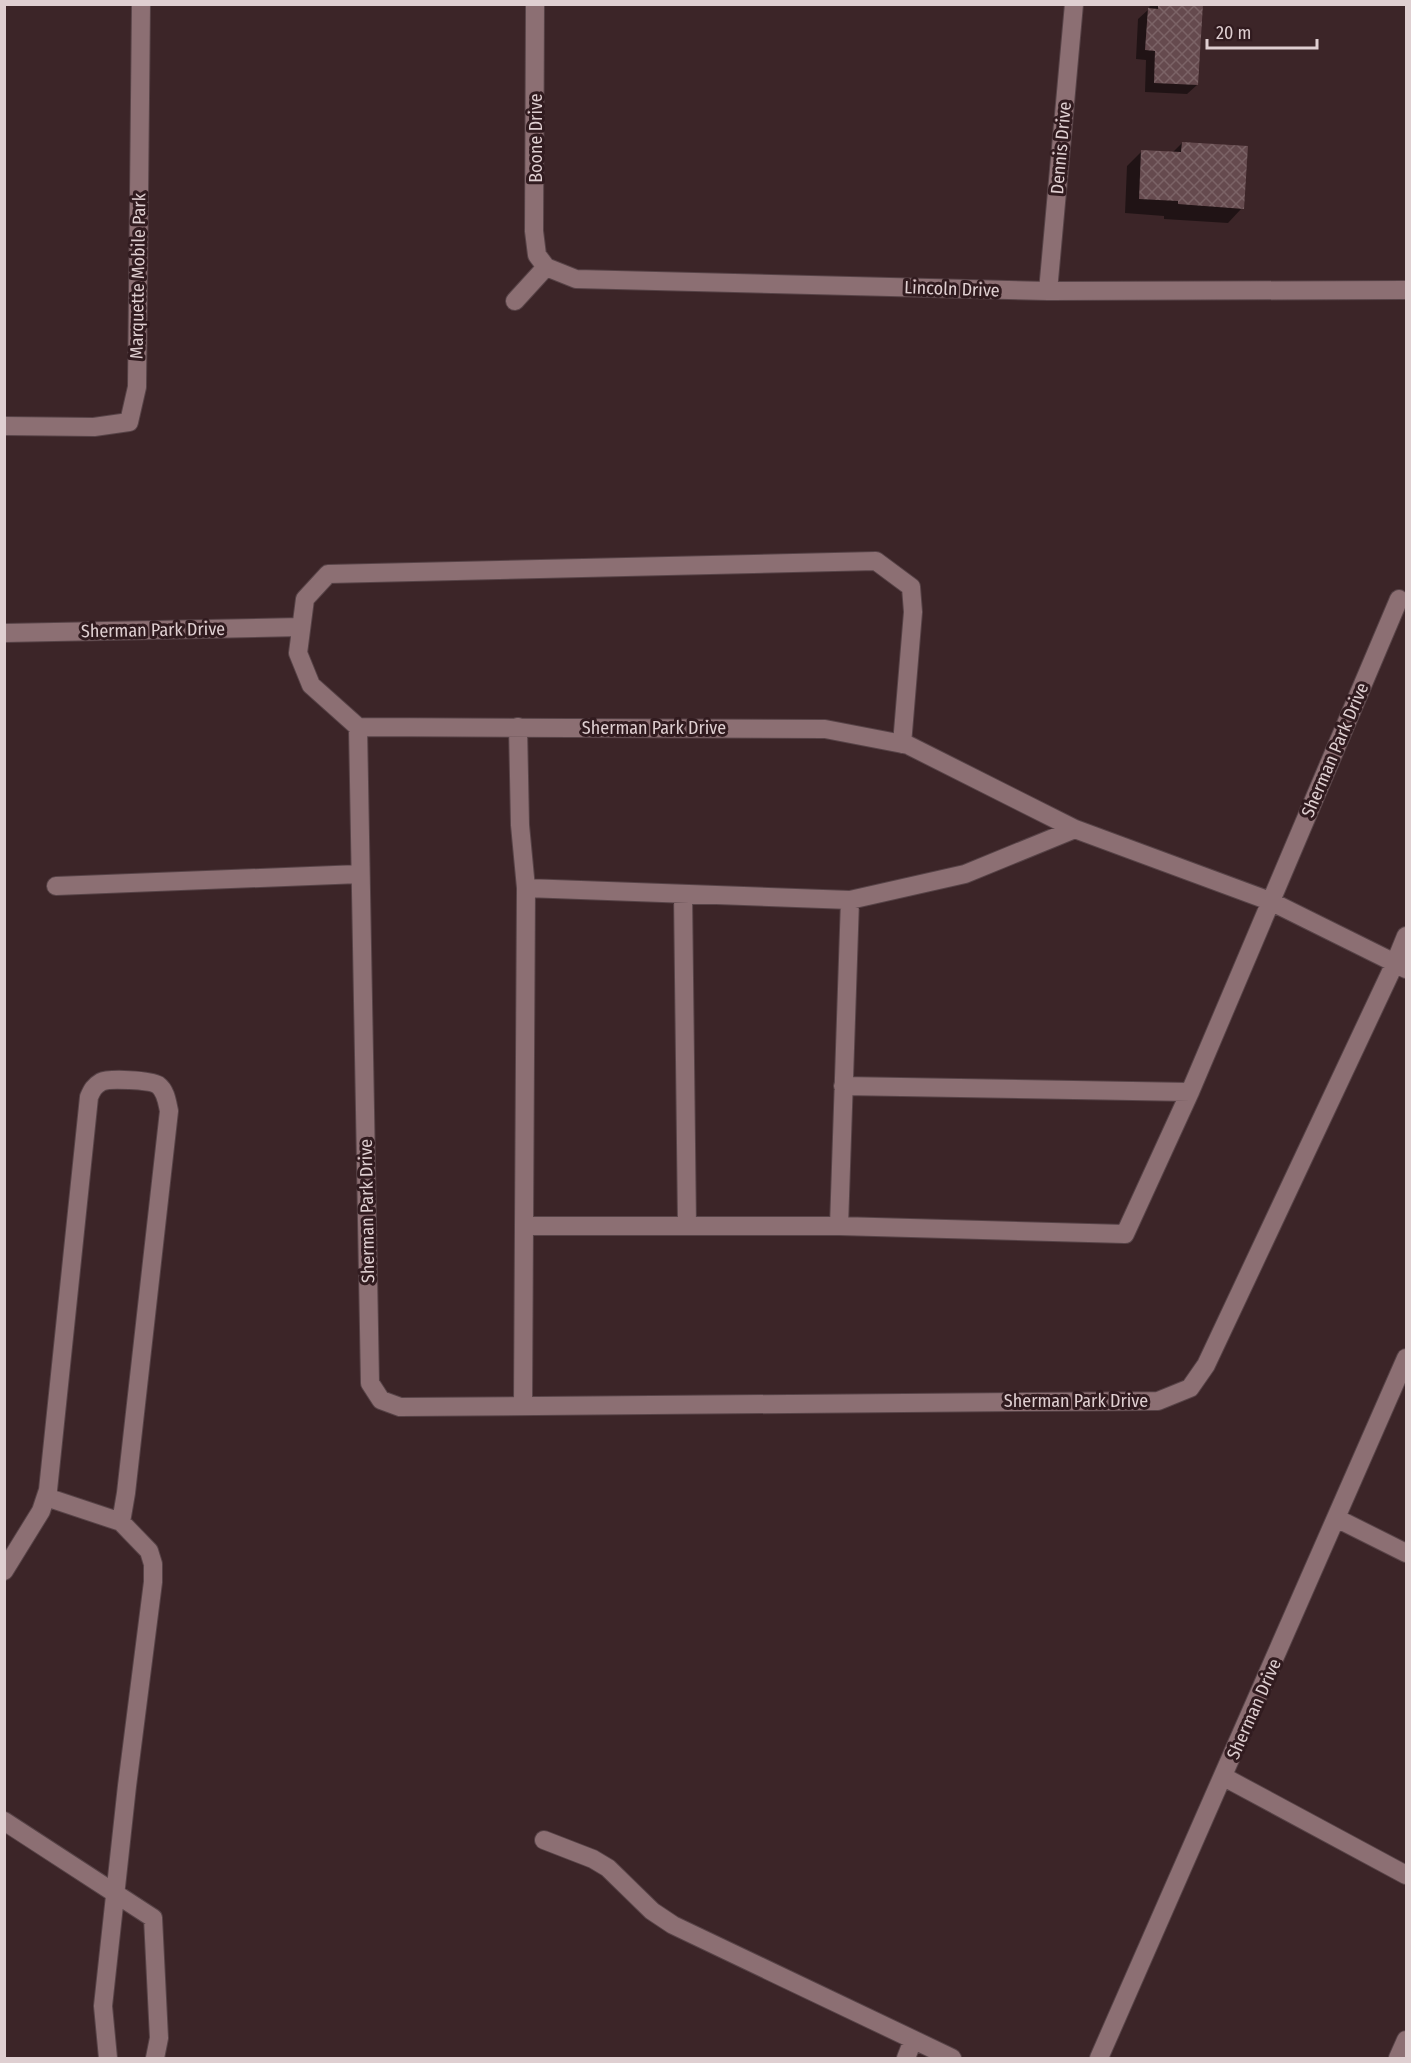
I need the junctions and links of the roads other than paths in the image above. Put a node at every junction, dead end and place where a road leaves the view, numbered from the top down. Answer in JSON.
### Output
{"nodes":[{"id":1,"x":141,"y":4,"type":"edge"},
{"id":2,"x":535,"y":4,"type":"edge"},
{"id":3,"x":1074,"y":4,"type":"edge"},
{"id":4,"x":546,"y":267,"type":"junction"},
{"id":5,"x":1407,"y":290,"type":"edge"},
{"id":6,"x":1048,"y":291,"type":"junction"},
{"id":7,"x":515,"y":301,"type":"dead end"},
{"id":8,"x":4,"y":426,"type":"edge"},
{"id":9,"x":1399,"y":599,"type":"dead end"},
{"id":10,"x":301,"y":627,"type":"junction"},
{"id":11,"x":4,"y":633,"type":"edge"},
{"id":12,"x":358,"y":727,"type":"junction"},
{"id":13,"x":518,"y":727,"type":"junction"},
{"id":14,"x":902,"y":744,"type":"junction"},
{"id":15,"x":1075,"y":830,"type":"junction"},
{"id":16,"x":360,"y":874,"type":"junction"},
{"id":17,"x":56,"y":886,"type":"dead end"},
{"id":18,"x":526,"y":888,"type":"junction"},
{"id":19,"x":683,"y":894,"type":"junction"},
{"id":20,"x":850,"y":900,"type":"junction"},
{"id":21,"x":1270,"y":902,"type":"junction"},
{"id":22,"x":1407,"y":936,"type":"edge"},
{"id":23,"x":1401,"y":966,"type":"edge"},
{"id":24,"x":843,"y":1086,"type":"junction"},
{"id":25,"x":1190,"y":1092,"type":"junction"},
{"id":26,"x":524,"y":1226,"type":"junction"},
{"id":27,"x":687,"y":1226,"type":"junction"},
{"id":28,"x":839,"y":1226,"type":"junction"},
{"id":29,"x":1407,"y":1358,"type":"edge"},
{"id":30,"x":523,"y":1406,"type":"junction"},
{"id":31,"x":46,"y":1497,"type":"junction"},
{"id":32,"x":1338,"y":1519,"type":"junction"},
{"id":33,"x":121,"y":1522,"type":"junction"},
{"id":34,"x":1407,"y":1554,"type":"edge"},
{"id":35,"x":4,"y":1571,"type":"edge"},
{"id":36,"x":1224,"y":1777,"type":"junction"},
{"id":37,"x":4,"y":1821,"type":"edge"},
{"id":38,"x":544,"y":1840,"type":"dead end"},
{"id":39,"x":1407,"y":1875,"type":"edge"},
{"id":40,"x":117,"y":1892,"type":"junction"},
{"id":41,"x":913,"y":2040,"type":"junction"},
{"id":42,"x":1407,"y":2040,"type":"edge"},
{"id":43,"x":108,"y":2058,"type":"edge"},
{"id":44,"x":155,"y":2058,"type":"edge"},
{"id":45,"x":906,"y":2058,"type":"edge"},
{"id":46,"x":952,"y":2058,"type":"edge"},
{"id":47,"x":1099,"y":2058,"type":"edge"},
{"id":48,"x":1398,"y":2058,"type":"edge"}],
"edges":[{"from":1,"to":8,"type":"street","name":"Marquette Mobile Park"},
{"from":2,"to":4,"type":"street","name":"Boone Drive"},
{"from":3,"to":6,"type":"street","name":"Dennis Drive"},
{"from":4,"to":6,"type":"street","name":"Lincoln Drive"},
{"from":4,"to":7,"type":"street"},
{"from":5,"to":6,"type":"street","name":"Lincoln Drive"},
{"from":9,"to":21,"type":"street","name":"Sherman Park Drive"},
{"from":10,"to":11,"type":"street","name":"Sherman Park Drive"},
{"from":10,"to":12,"type":"street"},
{"from":10,"to":14,"type":"street"},
{"from":12,"to":13,"type":"street","name":"Sherman Park Drive"},
{"from":12,"to":16,"type":"street","name":"Sherman Park Drive"},
{"from":13,"to":14,"type":"street","name":"Sherman Park Drive"},
{"from":13,"to":18,"type":"street"},
{"from":14,"to":15,"type":"street","name":"Sherman Park Drive"},
{"from":15,"to":20,"type":"street"},
{"from":15,"to":21,"type":"street","name":"Sherman Park Drive"},
{"from":16,"to":17,"type":"street"},
{"from":16,"to":30,"type":"street","name":"Sherman Park Drive"},
{"from":18,"to":19,"type":"street"},
{"from":18,"to":26,"type":"street"},
{"from":19,"to":20,"type":"street"},
{"from":19,"to":27,"type":"street"},
{"from":20,"to":24,"type":"street"},
{"from":21,"to":23,"type":"street","name":"Sherman Park Drive"},
{"from":21,"to":25,"type":"street","name":"Sherman Park Drive"},
{"from":22,"to":23,"type":"street","name":"Sherman Park Drive"},
{"from":23,"to":30,"type":"street","name":"Sherman Park Drive"},
{"from":24,"to":25,"type":"street"},
{"from":24,"to":28,"type":"street"},
{"from":25,"to":28,"type":"street","name":"Sherman Park Drive"},
{"from":26,"to":27,"type":"street","name":"Sherman Park Drive"},
{"from":26,"to":30,"type":"street"},
{"from":27,"to":28,"type":"street","name":"Sherman Park Drive"},
{"from":29,"to":32,"type":"street","name":"Sherman Drive"},
{"from":31,"to":33,"type":"street"},
{"from":31,"to":33,"type":"street"},
{"from":31,"to":35,"type":"street"},
{"from":32,"to":34,"type":"street"},
{"from":32,"to":36,"type":"street","name":"Sherman Drive"},
{"from":33,"to":40,"type":"street"},
{"from":36,"to":39,"type":"street"},
{"from":36,"to":47,"type":"street","name":"Sherman Drive"},
{"from":37,"to":40,"type":"street"},
{"from":38,"to":41,"type":"street"},
{"from":40,"to":43,"type":"street"},
{"from":40,"to":44,"type":"street"},
{"from":41,"to":45,"type":"street"},
{"from":41,"to":46,"type":"street"},
{"from":42,"to":48,"type":"street"}]}
